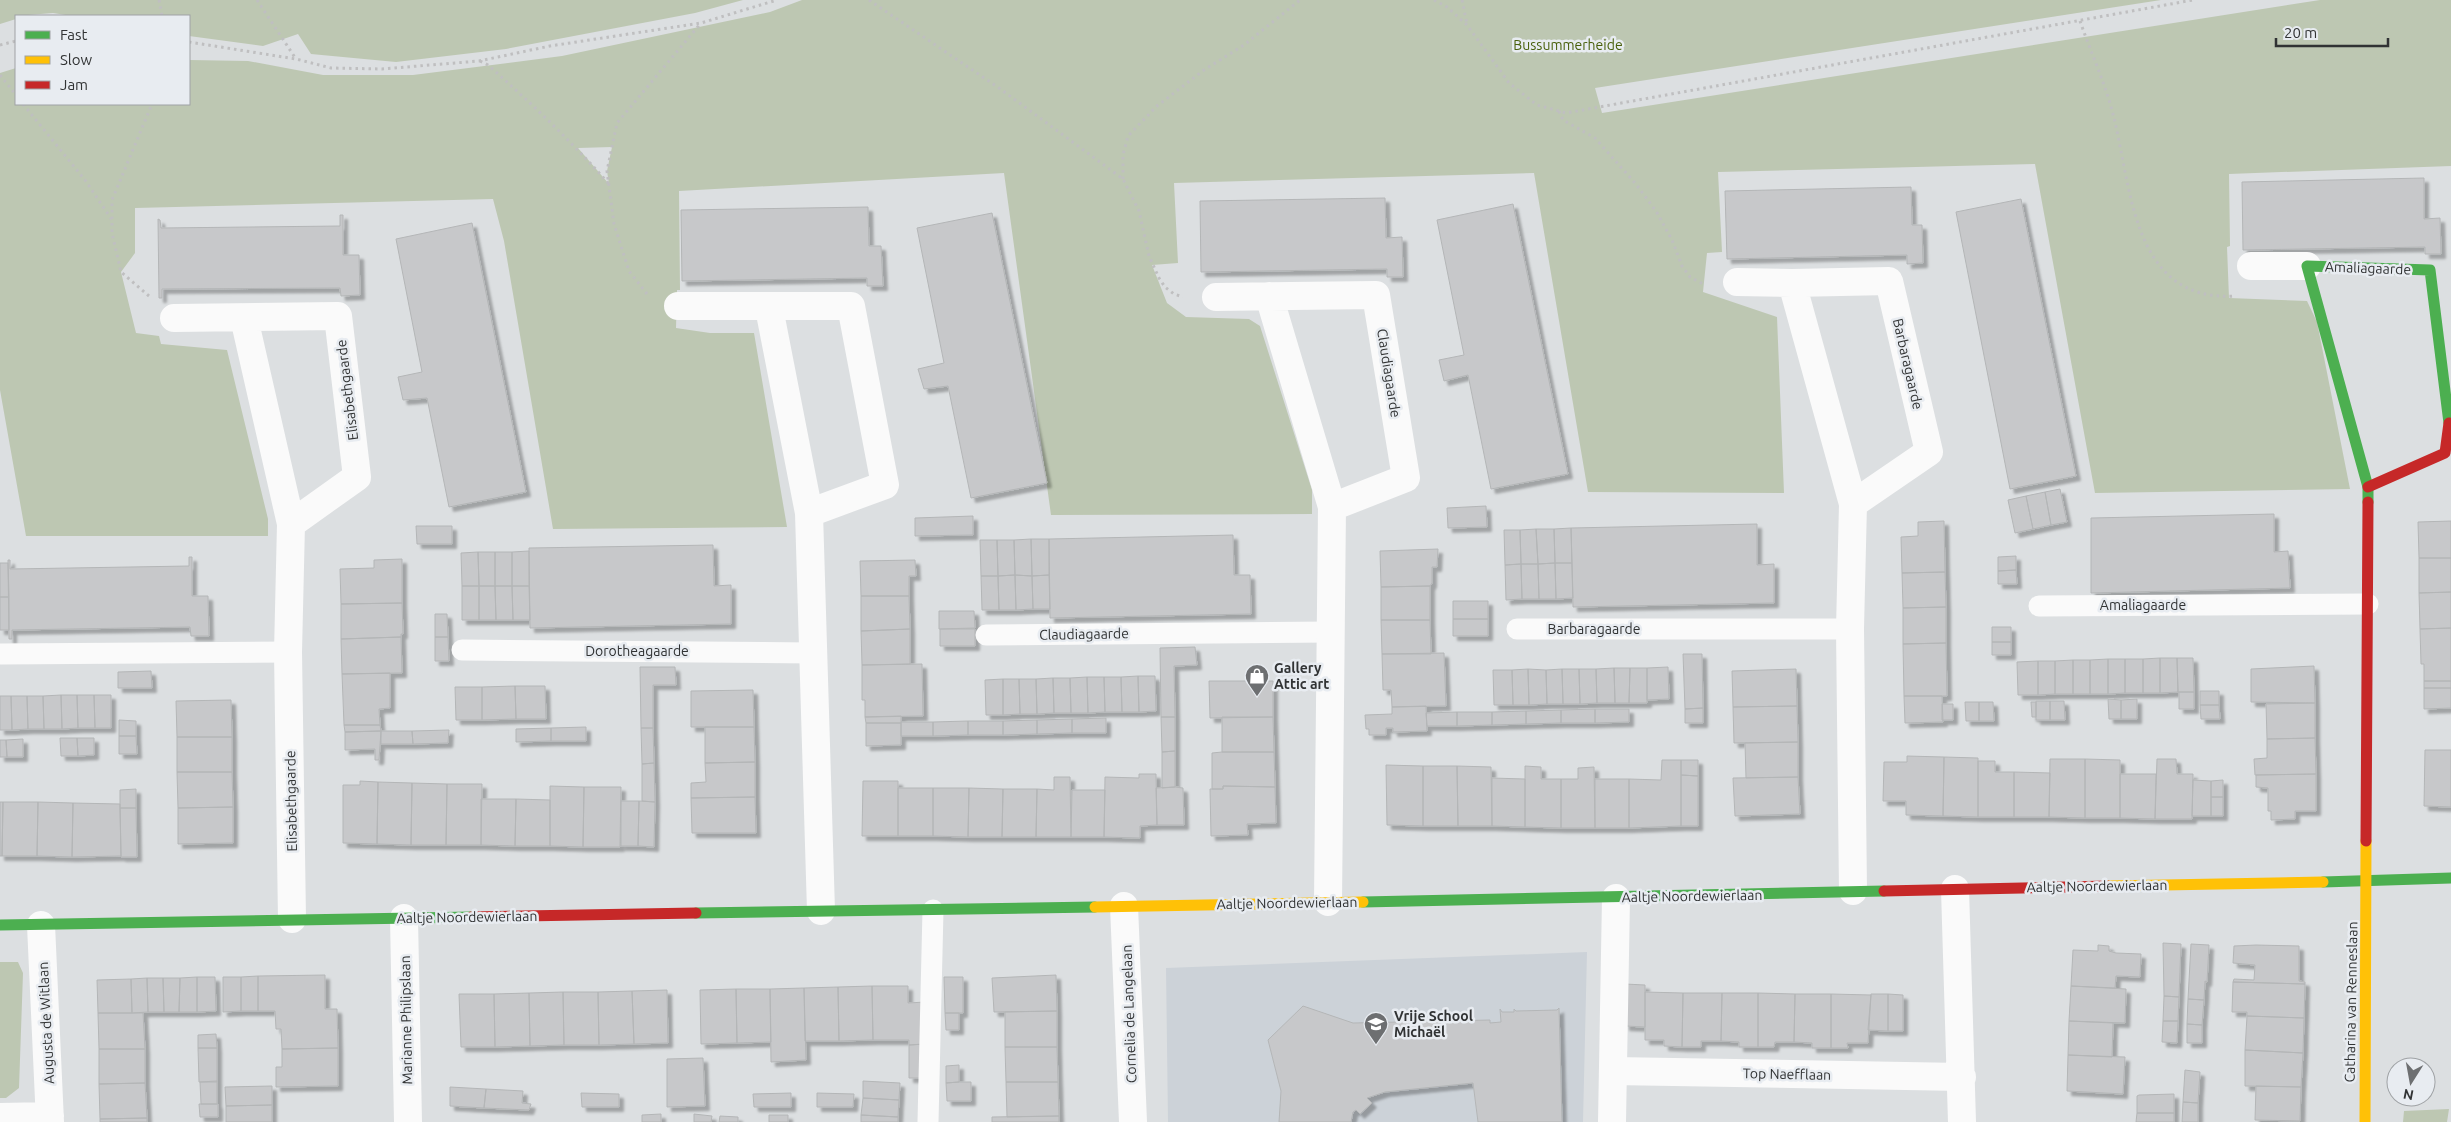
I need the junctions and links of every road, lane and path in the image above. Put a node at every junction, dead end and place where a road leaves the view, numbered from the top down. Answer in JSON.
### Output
{"nodes":[{"id":1,"x":159,"y":0,"type":"edge"},
{"id":2,"x":257,"y":0,"type":"edge"},
{"id":3,"x":777,"y":0,"type":"edge"},
{"id":4,"x":869,"y":0,"type":"edge"},
{"id":5,"x":1300,"y":0,"type":"edge"},
{"id":6,"x":1434,"y":0,"type":"edge"},
{"id":7,"x":1462,"y":0,"type":"edge"},
{"id":8,"x":2193,"y":0,"type":"edge"},
{"id":9,"x":162,"y":15,"type":"edge"},
{"id":10,"x":2080,"y":21,"type":"junction"},
{"id":11,"x":701,"y":23,"type":"junction"},
{"id":12,"x":1467,"y":25,"type":"junction"},
{"id":13,"x":15,"y":41,"type":"edge"},
{"id":14,"x":190,"y":42,"type":"edge"},
{"id":15,"x":0,"y":45,"type":"edge"},
{"id":16,"x":296,"y":59,"type":"junction"},
{"id":17,"x":480,"y":61,"type":"junction"},
{"id":18,"x":0,"y":75,"type":"edge"},
{"id":19,"x":15,"y":94,"type":"edge"},
{"id":20,"x":24,"y":105,"type":"edge"},
{"id":21,"x":152,"y":105,"type":"edge"},
{"id":22,"x":1559,"y":111,"type":"junction"},
{"id":23,"x":1123,"y":179,"type":"junction"},
{"id":24,"x":609,"y":184,"type":"junction"},
{"id":25,"x":112,"y":221,"type":"junction"},
{"id":26,"x":2251,"y":266,"type":"joint"},
{"id":27,"x":2307,"y":266,"type":"junction"},
{"id":28,"x":1737,"y":282,"type":"joint"},
{"id":29,"x":1792,"y":283,"type":"junction"},
{"id":30,"x":1269,"y":296,"type":"junction"},
{"id":31,"x":1216,"y":297,"type":"joint"},
{"id":32,"x":678,"y":306,"type":"joint"},
{"id":33,"x":769,"y":308,"type":"junction"},
{"id":34,"x":174,"y":318,"type":"joint"},
{"id":35,"x":244,"y":318,"type":"junction"},
{"id":36,"x":2368,"y":488,"type":"junction"},
{"id":37,"x":1853,"y":504,"type":"junction"},
{"id":38,"x":1332,"y":507,"type":"junction"},
{"id":39,"x":808,"y":513,"type":"junction"},
{"id":40,"x":291,"y":524,"type":"junction"},
{"id":41,"x":2368,"y":604,"type":"junction"},
{"id":42,"x":2039,"y":606,"type":"dead end"},
{"id":43,"x":1517,"y":629,"type":"dead end"},
{"id":44,"x":1850,"y":629,"type":"junction"},
{"id":45,"x":1331,"y":632,"type":"junction"},
{"id":46,"x":986,"y":635,"type":"dead end"},
{"id":47,"x":462,"y":650,"type":"dead end"},
{"id":48,"x":288,"y":652,"type":"junction"},
{"id":49,"x":813,"y":652,"type":"junction"},
{"id":50,"x":0,"y":654,"type":"edge"},
{"id":51,"x":2451,"y":878,"type":"edge"},
{"id":52,"x":2367,"y":881,"type":"junction"},
{"id":53,"x":1955,"y":888,"type":"junction"},
{"id":54,"x":1853,"y":892,"type":"junction"},
{"id":55,"x":1616,"y":898,"type":"junction"},
{"id":56,"x":1328,"y":902,"type":"junction"},
{"id":57,"x":1124,"y":906,"type":"junction"},
{"id":58,"x":934,"y":910,"type":"junction"},
{"id":59,"x":821,"y":911,"type":"junction"},
{"id":60,"x":404,"y":918,"type":"junction"},
{"id":61,"x":292,"y":919,"type":"junction"},
{"id":62,"x":0,"y":925,"type":"edge"},
{"id":63,"x":41,"y":925,"type":"junction"},
{"id":64,"x":1613,"y":1071,"type":"junction"},
{"id":65,"x":1962,"y":1077,"type":"junction"},
{"id":66,"x":0,"y":1117,"type":"edge"},
{"id":67,"x":50,"y":1119,"type":"edge"},
{"id":68,"x":408,"y":1122,"type":"edge"},
{"id":69,"x":928,"y":1122,"type":"edge"},
{"id":70,"x":1133,"y":1122,"type":"edge"},
{"id":71,"x":1612,"y":1122,"type":"edge"},
{"id":72,"x":1962,"y":1122,"type":"edge"},
{"id":73,"x":2364,"y":1122,"type":"edge"}],
"edges":[{"from":1,"to":9,"type":"path"},
{"from":2,"to":16,"type":"path"},
{"from":3,"to":11,"type":"path"},
{"from":4,"to":23,"type":"path"},
{"from":5,"to":23,"type":"path"},
{"from":6,"to":12,"type":"path"},
{"from":7,"to":12,"type":"path"},
{"from":8,"to":10,"type":"path"},
{"from":10,"to":22,"type":"path"},
{"from":10,"to":26,"type":"path"},
{"from":11,"to":17,"type":"path"},
{"from":11,"to":24,"type":"path"},
{"from":12,"to":22,"type":"path"},
{"from":13,"to":15,"type":"path"},
{"from":14,"to":16,"type":"path"},
{"from":16,"to":17,"type":"path"},
{"from":17,"to":24,"type":"path"},
{"from":18,"to":19,"type":"path"},
{"from":20,"to":25,"type":"path"},
{"from":21,"to":25,"type":"path"},
{"from":22,"to":28,"type":"path"},
{"from":23,"to":31,"type":"path"},
{"from":24,"to":32,"type":"path"},
{"from":25,"to":34,"type":"path"},
{"from":26,"to":27,"type":"street","name":"Amaliagaarde"},
{"from":27,"to":36,"type":"street","name":"Amaliagaarde"},
{"from":27,"to":36,"type":"street","name":"Amaliagaarde"},
{"from":28,"to":29,"type":"street","name":"Barbaragaarde"},
{"from":29,"to":37,"type":"street"},
{"from":29,"to":37,"type":"street","name":"Barbaragaarde"},
{"from":30,"to":31,"type":"street","name":"Claudiagaarde"},
{"from":30,"to":38,"type":"street"},
{"from":30,"to":38,"type":"street","name":"Claudiagaarde"},
{"from":32,"to":33,"type":"street"},
{"from":33,"to":39,"type":"street"},
{"from":33,"to":39,"type":"street"},
{"from":34,"to":35,"type":"street","name":"Elisabethgaarde"},
{"from":35,"to":40,"type":"street","name":"Elisabethgaarde"},
{"from":35,"to":40,"type":"street","name":"Elisabethgaarde"},
{"from":36,"to":41,"type":"street","name":"Amaliagaarde"},
{"from":37,"to":44,"type":"street"},
{"from":38,"to":45,"type":"street"},
{"from":39,"to":49,"type":"street"},
{"from":40,"to":48,"type":"street","name":"Elisabethgaarde"},
{"from":41,"to":42,"type":"lane","name":"Amaliagaarde"},
{"from":41,"to":52,"type":"street","name":"Amaliagaarde"},
{"from":43,"to":44,"type":"lane","name":"Barbaragaarde"},
{"from":44,"to":54,"type":"street"},
{"from":45,"to":46,"type":"lane","name":"Claudiagaarde"},
{"from":45,"to":56,"type":"street"},
{"from":47,"to":49,"type":"lane","name":"Dorotheagaarde"},
{"from":48,"to":50,"type":"lane"},
{"from":48,"to":61,"type":"street","name":"Elisabethgaarde"},
{"from":49,"to":59,"type":"street"},
{"from":51,"to":52,"type":"street","name":"Aaltje Noordewierlaan"},
{"from":52,"to":53,"type":"street","name":"Aaltje Noordewierlaan"},
{"from":52,"to":73,"type":"street","name":"Catharina van Renneslaan"},
{"from":53,"to":54,"type":"street","name":"Aaltje Noordewierlaan"},
{"from":53,"to":65,"type":"street"},
{"from":54,"to":55,"type":"street","name":"Aaltje Noordewierlaan"},
{"from":55,"to":56,"type":"street","name":"Aaltje Noordewierlaan"},
{"from":55,"to":64,"type":"street"},
{"from":56,"to":57,"type":"street","name":"Aaltje Noordewierlaan"},
{"from":57,"to":58,"type":"street","name":"Aaltje Noordewierlaan"},
{"from":57,"to":70,"type":"street","name":"Cornelia de Langelaan"},
{"from":58,"to":59,"type":"street","name":"Aaltje Noordewierlaan"},
{"from":58,"to":69,"type":"lane"},
{"from":59,"to":60,"type":"street","name":"Aaltje Noordewierlaan"},
{"from":60,"to":61,"type":"street","name":"Aaltje Noordewierlaan"},
{"from":60,"to":68,"type":"street","name":"Marianne Philipslaan"},
{"from":61,"to":63,"type":"street","name":"Aaltje Noordewierlaan"},
{"from":62,"to":63,"type":"street","name":"Aaltje Noordewierlaan"},
{"from":63,"to":67,"type":"street","name":"Augusta de Witlaan"},
{"from":64,"to":65,"type":"street","name":"Top Naefflaan"},
{"from":64,"to":71,"type":"street"},
{"from":65,"to":72,"type":"street"},
{"from":66,"to":67,"type":"street"}]}
